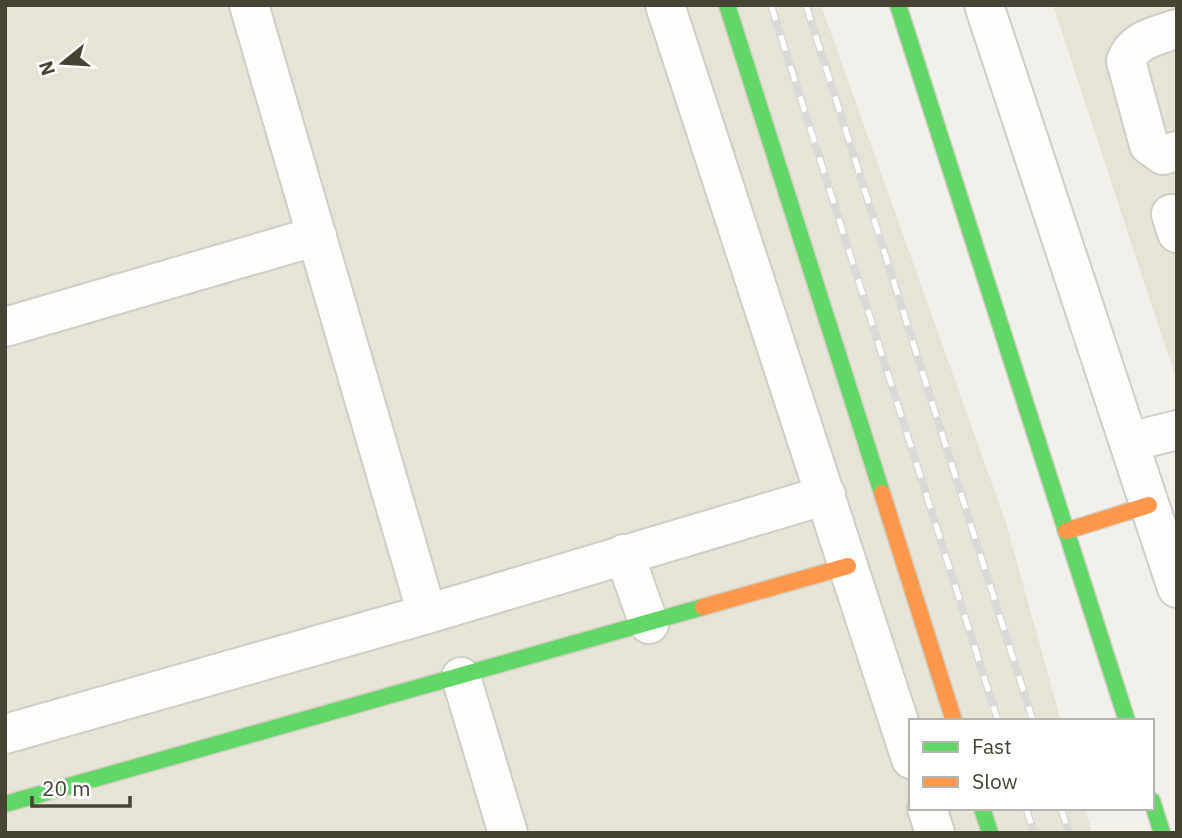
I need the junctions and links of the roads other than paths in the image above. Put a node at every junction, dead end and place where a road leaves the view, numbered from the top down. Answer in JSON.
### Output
{"nodes":[{"id":1,"x":249,"y":5,"type":"edge"},
{"id":2,"x":665,"y":5,"type":"edge"},
{"id":3,"x":727,"y":5,"type":"edge"},
{"id":4,"x":898,"y":5,"type":"edge"},
{"id":5,"x":984,"y":5,"type":"edge"},
{"id":6,"x":1177,"y":29,"type":"edge"},
{"id":7,"x":1177,"y":151,"type":"edge"},
{"id":8,"x":317,"y":236,"type":"junction"},
{"id":9,"x":5,"y":327,"type":"edge"},
{"id":10,"x":1177,"y":430,"type":"edge"},
{"id":11,"x":1129,"y":442,"type":"junction"},
{"id":12,"x":826,"y":495,"type":"junction"},
{"id":13,"x":1149,"y":505,"type":"junction"},
{"id":14,"x":1066,"y":531,"type":"junction"},
{"id":15,"x":1170,"y":543,"type":"edge"},
{"id":16,"x":624,"y":554,"type":"junction"},
{"id":17,"x":848,"y":566,"type":"junction"},
{"id":18,"x":1177,"y":589,"type":"edge"},
{"id":19,"x":427,"y":614,"type":"junction"},
{"id":20,"x":649,"y":624,"type":"junction"},
{"id":21,"x":461,"y":677,"type":"junction"},
{"id":22,"x":953,"y":719,"type":"edge"},
{"id":23,"x":1125,"y":719,"type":"edge"},
{"id":24,"x":5,"y":734,"type":"edge"},
{"id":25,"x":909,"y":753,"type":"edge"},
{"id":26,"x":5,"y":804,"type":"edge"},
{"id":27,"x":1154,"y":807,"type":"edge"},
{"id":28,"x":928,"y":810,"type":"edge"},
{"id":29,"x":983,"y":810,"type":"edge"},
{"id":30,"x":508,"y":833,"type":"edge"},
{"id":31,"x":934,"y":833,"type":"edge"},
{"id":32,"x":990,"y":833,"type":"edge"},
{"id":33,"x":1162,"y":833,"type":"edge"}],
"edges":[{"from":1,"to":8,"type":"street"},
{"from":2,"to":12,"type":"street"},
{"from":3,"to":22,"type":"main road"},
{"from":4,"to":14,"type":"main road"},
{"from":5,"to":11,"type":"street"},
{"from":6,"to":7,"type":"street"},
{"from":8,"to":9,"type":"street"},
{"from":8,"to":19,"type":"street"},
{"from":10,"to":11,"type":"street"},
{"from":11,"to":13,"type":"street"},
{"from":12,"to":16,"type":"street"},
{"from":12,"to":17,"type":"street"},
{"from":13,"to":14,"type":"main road"},
{"from":13,"to":15,"type":"street"},
{"from":14,"to":23,"type":"main road"},
{"from":15,"to":18,"type":"street"},
{"from":16,"to":19,"type":"street"},
{"from":16,"to":20,"type":"street"},
{"from":17,"to":20,"type":"main road"},
{"from":17,"to":25,"type":"street"},
{"from":19,"to":24,"type":"street"},
{"from":20,"to":21,"type":"main road"},
{"from":21,"to":26,"type":"main road"},
{"from":21,"to":30,"type":"street"},
{"from":27,"to":33,"type":"main road"},
{"from":28,"to":31,"type":"street"},
{"from":29,"to":32,"type":"main road"}]}
